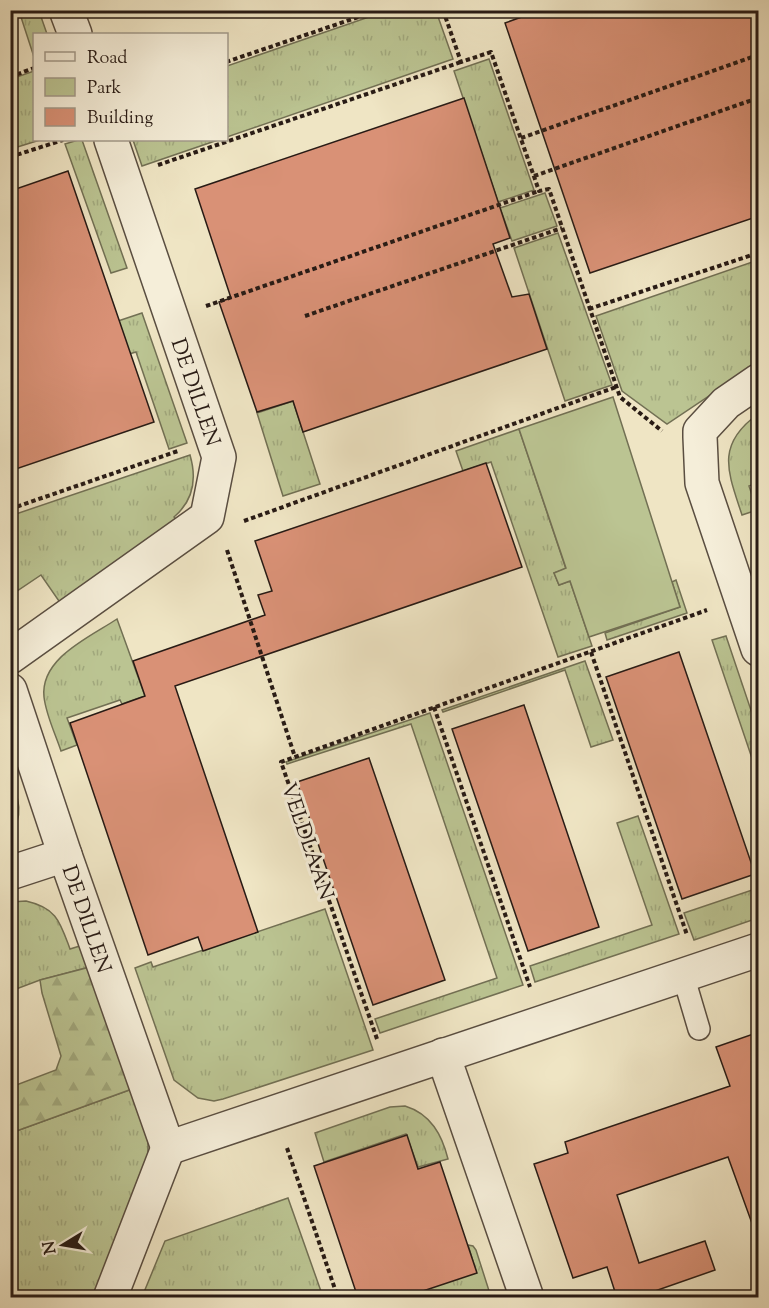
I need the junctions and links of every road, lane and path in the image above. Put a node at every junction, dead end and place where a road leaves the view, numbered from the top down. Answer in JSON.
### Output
{"nodes":[{"id":1,"x":66,"y":10,"type":"edge"},
{"id":2,"x":379,"y":10,"type":"edge"},
{"id":3,"x":443,"y":10,"type":"edge"},
{"id":4,"x":75,"y":33,"type":"edge"},
{"id":5,"x":759,"y":55,"type":"edge"},
{"id":6,"x":228,"y":61,"type":"edge"},
{"id":7,"x":461,"y":62,"type":"junction"},
{"id":8,"x":33,"y":68,"type":"edge"},
{"id":9,"x":10,"y":77,"type":"edge"},
{"id":10,"x":759,"y":98,"type":"edge"},
{"id":11,"x":521,"y":138,"type":"junction"},
{"id":12,"x":60,"y":141,"type":"edge"},
{"id":13,"x":111,"y":141,"type":"edge"},
{"id":14,"x":227,"y":141,"type":"edge"},
{"id":15,"x":228,"y":141,"type":"edge"},
{"id":16,"x":10,"y":157,"type":"edge"},
{"id":17,"x":123,"y":176,"type":"junction"},
{"id":18,"x":534,"y":176,"type":"junction"},
{"id":19,"x":539,"y":191,"type":"junction"},
{"id":20,"x":562,"y":228,"type":"junction"},
{"id":21,"x":759,"y":253,"type":"edge"},
{"id":22,"x":589,"y":309,"type":"junction"},
{"id":23,"x":305,"y":316,"type":"dead end"},
{"id":24,"x":171,"y":318,"type":"junction"},
{"id":25,"x":759,"y":381,"type":"edge"},
{"id":26,"x":616,"y":387,"type":"junction"},
{"id":27,"x":700,"y":437,"type":"junction"},
{"id":28,"x":213,"y":439,"type":"junction"},
{"id":29,"x":10,"y":508,"type":"edge"},
{"id":30,"x":214,"y":523,"type":"junction"},
{"id":31,"x":742,"y":598,"type":"junction"},
{"id":32,"x":759,"y":649,"type":"edge"},
{"id":33,"x":591,"y":652,"type":"junction"},
{"id":34,"x":10,"y":657,"type":"edge"},
{"id":35,"x":10,"y":690,"type":"edge"},
{"id":36,"x":434,"y":707,"type":"junction"},
{"id":37,"x":295,"y":757,"type":"junction"},
{"id":38,"x":65,"y":855,"type":"junction"},
{"id":39,"x":10,"y":873,"type":"edge"},
{"id":40,"x":759,"y":950,"type":"edge"},
{"id":41,"x":691,"y":972,"type":"junction"},
{"id":42,"x":542,"y":1022,"type":"junction"},
{"id":43,"x":699,"y":1029,"type":"dead end"},
{"id":44,"x":443,"y":1055,"type":"junction"},
{"id":45,"x":389,"y":1074,"type":"junction"},
{"id":46,"x":274,"y":1112,"type":"junction"},
{"id":47,"x":168,"y":1148,"type":"junction"},
{"id":48,"x":110,"y":1298,"type":"edge"},
{"id":49,"x":338,"y":1298,"type":"edge"},
{"id":50,"x":527,"y":1298,"type":"edge"}],
"edges":[{"from":1,"to":4,"type":"street"},
{"from":2,"to":6,"type":"path"},
{"from":3,"to":7,"type":"path"},
{"from":5,"to":11,"type":"path"},
{"from":7,"to":11,"type":"path"},
{"from":7,"to":15,"type":"path"},
{"from":8,"to":9,"type":"path"},
{"from":10,"to":18,"type":"path"},
{"from":11,"to":18,"type":"path"},
{"from":12,"to":16,"type":"path"},
{"from":13,"to":17,"type":"street","name":"DE DILLEN"},
{"from":14,"to":17,"type":"path"},
{"from":17,"to":24,"type":"street","name":"DE DILLEN"},
{"from":18,"to":19,"type":"path"},
{"from":19,"to":20,"type":"path"},
{"from":19,"to":24,"type":"path"},
{"from":20,"to":22,"type":"path"},
{"from":20,"to":23,"type":"path"},
{"from":21,"to":22,"type":"path"},
{"from":22,"to":26,"type":"path"},
{"from":24,"to":28,"type":"street","name":"DE DILLEN"},
{"from":25,"to":27,"type":"street"},
{"from":26,"to":27,"type":"path"},
{"from":26,"to":30,"type":"path"},
{"from":27,"to":31,"type":"street"},
{"from":28,"to":29,"type":"path"},
{"from":28,"to":30,"type":"street","name":"DE DILLEN"},
{"from":30,"to":34,"type":"street"},
{"from":30,"to":37,"type":"path"},
{"from":31,"to":32,"type":"street"},
{"from":31,"to":33,"type":"path","name":"VELDLAAN"},
{"from":33,"to":36,"type":"path","name":"VELDLAAN"},
{"from":33,"to":41,"type":"path"},
{"from":35,"to":38,"type":"street","name":"DE DILLEN"},
{"from":36,"to":37,"type":"path","name":"VELDLAAN"},
{"from":36,"to":42,"type":"path"},
{"from":37,"to":45,"type":"path","name":"VELDLAAN"},
{"from":38,"to":39,"type":"street"},
{"from":38,"to":47,"type":"street","name":"DE DILLEN"},
{"from":40,"to":41,"type":"street"},
{"from":41,"to":42,"type":"street"},
{"from":41,"to":43,"type":"lane"},
{"from":42,"to":44,"type":"street"},
{"from":44,"to":45,"type":"street"},
{"from":44,"to":50,"type":"street"},
{"from":45,"to":46,"type":"street"},
{"from":46,"to":47,"type":"street"},
{"from":46,"to":49,"type":"path"},
{"from":47,"to":48,"type":"street"}]}
